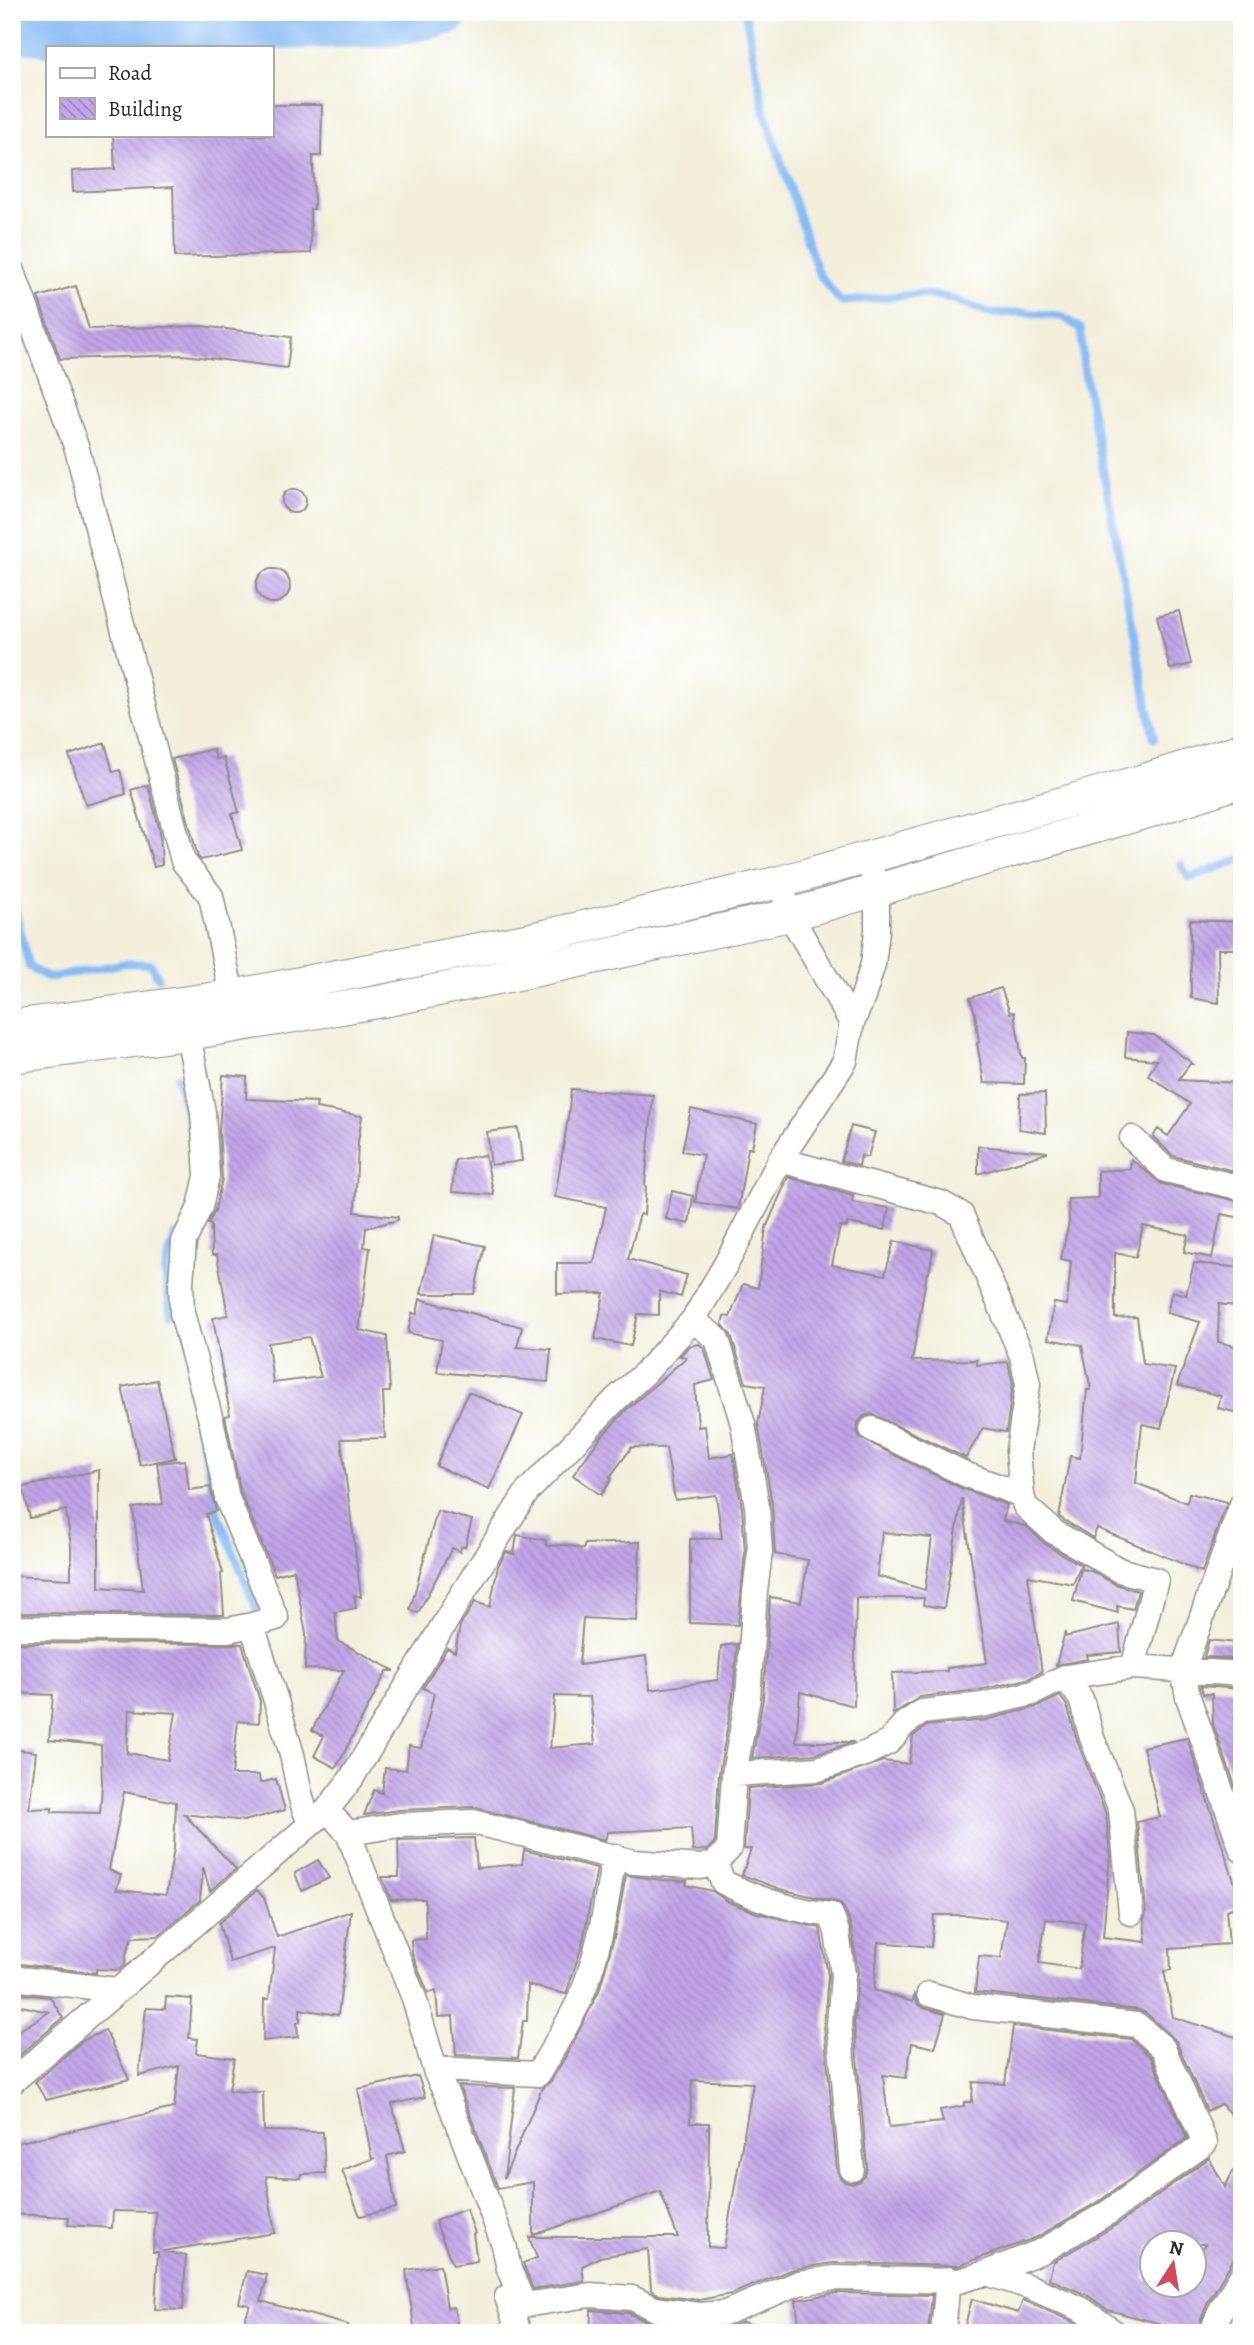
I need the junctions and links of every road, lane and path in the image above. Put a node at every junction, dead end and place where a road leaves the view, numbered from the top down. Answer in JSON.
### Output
{"nodes":[{"id":1,"x":12,"y":269,"type":"edge"},
{"id":2,"x":1242,"y":748,"type":"edge"},
{"id":3,"x":1242,"y":781,"type":"edge"},
{"id":4,"x":869,"y":858,"type":"junction"},
{"id":5,"x":780,"y":882,"type":"junction"},
{"id":6,"x":877,"y":889,"type":"junction"},
{"id":7,"x":790,"y":915,"type":"junction"},
{"id":8,"x":232,"y":996,"type":"junction"},
{"id":9,"x":852,"y":1023,"type":"junction"},
{"id":10,"x":12,"y":1026,"type":"edge"},
{"id":11,"x":188,"y":1034,"type":"junction"},
{"id":12,"x":12,"y":1057,"type":"edge"},
{"id":13,"x":1132,"y":1138,"type":"dead end"},
{"id":14,"x":780,"y":1160,"type":"junction"},
{"id":15,"x":1242,"y":1188,"type":"edge"},
{"id":16,"x":693,"y":1320,"type":"junction"},
{"id":17,"x":872,"y":1429,"type":"dead end"},
{"id":18,"x":1022,"y":1495,"type":"junction"},
{"id":19,"x":1242,"y":1504,"type":"edge"},
{"id":20,"x":259,"y":1623,"type":"junction"},
{"id":21,"x":12,"y":1628,"type":"edge"},
{"id":22,"x":1133,"y":1667,"type":"junction"},
{"id":23,"x":1183,"y":1670,"type":"junction"},
{"id":24,"x":1242,"y":1674,"type":"edge"},
{"id":25,"x":1065,"y":1677,"type":"junction"},
{"id":26,"x":734,"y":1774,"type":"junction"},
{"id":27,"x":319,"y":1816,"type":"junction"},
{"id":28,"x":348,"y":1833,"type":"junction"},
{"id":29,"x":1242,"y":1850,"type":"edge"},
{"id":30,"x":614,"y":1856,"type":"junction"},
{"id":31,"x":715,"y":1863,"type":"junction"},
{"id":32,"x":1131,"y":1913,"type":"dead end"},
{"id":33,"x":12,"y":1978,"type":"edge"},
{"id":34,"x":118,"y":1990,"type":"junction"},
{"id":35,"x":929,"y":1994,"type":"dead end"},
{"id":36,"x":437,"y":2069,"type":"junction"},
{"id":37,"x":12,"y":2082,"type":"edge"},
{"id":38,"x":852,"y":2169,"type":"dead end"},
{"id":39,"x":986,"y":2273,"type":"junction"},
{"id":40,"x":1242,"y":2275,"type":"edge"},
{"id":41,"x":948,"y":2279,"type":"junction"},
{"id":42,"x":518,"y":2294,"type":"junction"},
{"id":43,"x":1235,"y":2300,"type":"edge"},
{"id":44,"x":519,"y":2333,"type":"edge"},
{"id":45,"x":943,"y":2333,"type":"edge"},
{"id":46,"x":1115,"y":2333,"type":"edge"},
{"id":47,"x":1211,"y":2333,"type":"edge"}],
"edges":[{"from":1,"to":8,"type":"street"},
{"from":2,"to":4,"type":"main road"},
{"from":3,"to":6,"type":"main road"},
{"from":4,"to":5,"type":"main road"},
{"from":4,"to":6,"type":"street"},
{"from":5,"to":7,"type":"street"},
{"from":5,"to":8,"type":"main road"},
{"from":6,"to":7,"type":"main road"},
{"from":6,"to":9,"type":"street"},
{"from":7,"to":9,"type":"street"},
{"from":7,"to":11,"type":"main road"},
{"from":8,"to":10,"type":"main road"},
{"from":9,"to":14,"type":"street"},
{"from":11,"to":12,"type":"main road"},
{"from":11,"to":20,"type":"street"},
{"from":13,"to":15,"type":"street"},
{"from":14,"to":16,"type":"street"},
{"from":14,"to":18,"type":"street"},
{"from":16,"to":26,"type":"street"},
{"from":16,"to":27,"type":"street"},
{"from":17,"to":18,"type":"street"},
{"from":18,"to":22,"type":"street"},
{"from":19,"to":23,"type":"street"},
{"from":20,"to":21,"type":"street"},
{"from":20,"to":27,"type":"street"},
{"from":22,"to":23,"type":"street"},
{"from":22,"to":25,"type":"street"},
{"from":23,"to":24,"type":"street"},
{"from":23,"to":29,"type":"street"},
{"from":25,"to":26,"type":"street"},
{"from":25,"to":32,"type":"street"},
{"from":26,"to":31,"type":"street"},
{"from":27,"to":28,"type":"street"},
{"from":27,"to":34,"type":"street"},
{"from":28,"to":30,"type":"street"},
{"from":28,"to":36,"type":"street"},
{"from":30,"to":31,"type":"street"},
{"from":30,"to":36,"type":"street"},
{"from":31,"to":38,"type":"street"},
{"from":33,"to":34,"type":"street"},
{"from":34,"to":37,"type":"street"},
{"from":35,"to":39,"type":"street"},
{"from":36,"to":42,"type":"street"},
{"from":39,"to":41,"type":"street"},
{"from":39,"to":46,"type":"street"},
{"from":40,"to":43,"type":"street"},
{"from":41,"to":42,"type":"street"},
{"from":41,"to":45,"type":"street"},
{"from":42,"to":44,"type":"street"},
{"from":43,"to":47,"type":"street"}]}
